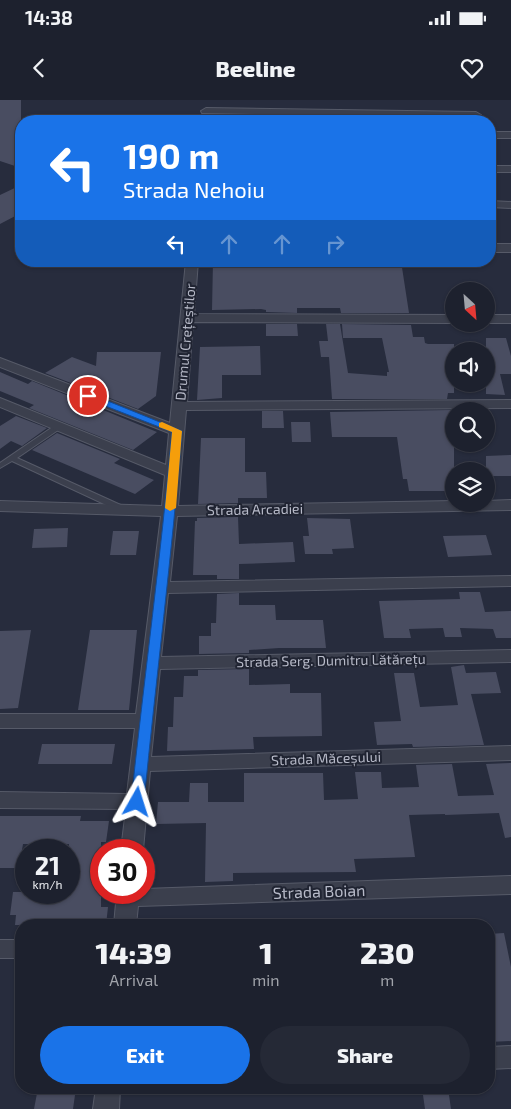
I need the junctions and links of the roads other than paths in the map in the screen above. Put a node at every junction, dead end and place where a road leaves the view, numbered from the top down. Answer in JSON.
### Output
{"nodes":[{"id":1,"x":207,"y":100,"type":"edge"},
{"id":2,"x":205,"y":115,"type":"edge"},
{"id":3,"x":496,"y":135,"type":"edge"},
{"id":4,"x":511,"y":135,"type":"edge"},
{"id":5,"x":496,"y":169,"type":"edge"},
{"id":6,"x":511,"y":170,"type":"edge"},
{"id":7,"x":496,"y":204,"type":"edge"},
{"id":8,"x":511,"y":205,"type":"edge"},
{"id":9,"x":496,"y":248,"type":"edge"},
{"id":10,"x":511,"y":248,"type":"edge"},
{"id":11,"x":188,"y":267,"type":"edge"},
{"id":12,"x":187,"y":318,"type":"junction"},
{"id":13,"x":445,"y":318,"type":"edge"},
{"id":14,"x":495,"y":319,"type":"edge"},
{"id":15,"x":511,"y":319,"type":"edge"},
{"id":16,"x":0,"y":362,"type":"edge"},
{"id":17,"x":0,"y":402,"type":"edge"},
{"id":18,"x":511,"y":404,"type":"edge"},
{"id":19,"x":180,"y":406,"type":"junction"},
{"id":20,"x":60,"y":426,"type":"junction"},
{"id":21,"x":177,"y":431,"type":"junction"},
{"id":22,"x":11,"y":458,"type":"junction"},
{"id":23,"x":0,"y":466,"type":"edge"},
{"id":24,"x":173,"y":473,"type":"junction"},
{"id":25,"x":511,"y":505,"type":"edge"},
{"id":26,"x":0,"y":506,"type":"edge"},
{"id":27,"x":123,"y":510,"type":"junction"},
{"id":28,"x":170,"y":511,"type":"junction"},
{"id":29,"x":511,"y":580,"type":"edge"},
{"id":30,"x":160,"y":588,"type":"junction"},
{"id":31,"x":511,"y":656,"type":"edge"},
{"id":32,"x":151,"y":664,"type":"junction"},
{"id":33,"x":0,"y":721,"type":"edge"},
{"id":34,"x":145,"y":721,"type":"junction"},
{"id":35,"x":511,"y":753,"type":"edge"},
{"id":36,"x":141,"y":764,"type":"junction"},
{"id":37,"x":0,"y":800,"type":"edge"},
{"id":38,"x":137,"y":802,"type":"junction"},
{"id":39,"x":133,"y":839,"type":"edge"},
{"id":40,"x":511,"y":885,"type":"edge"},
{"id":41,"x":155,"y":894,"type":"edge"},
{"id":42,"x":127,"y":904,"type":"edge"},
{"id":43,"x":126,"y":919,"type":"edge"},
{"id":44,"x":0,"y":949,"type":"edge"},
{"id":45,"x":15,"y":949,"type":"edge"},
{"id":46,"x":511,"y":1057,"type":"edge"},
{"id":47,"x":495,"y":1058,"type":"edge"},
{"id":48,"x":107,"y":1094,"type":"edge"},
{"id":49,"x":106,"y":1109,"type":"edge"}],
"edges":[{"from":1,"to":2,"type":"street"},
{"from":3,"to":4,"type":"street"},
{"from":5,"to":6,"type":"street"},
{"from":7,"to":8,"type":"street"},
{"from":9,"to":10,"type":"street"},
{"from":11,"to":12,"type":"street","name":"Drumul Crețeștilor"},
{"from":12,"to":13,"type":"street"},
{"from":12,"to":19,"type":"street","name":"Drumul Crețeștilor"},
{"from":14,"to":15,"type":"street"},
{"from":16,"to":21,"type":"street"},
{"from":17,"to":20,"type":"street"},
{"from":18,"to":19,"type":"street"},
{"from":19,"to":21,"type":"street","name":"Drumul Crețeștilor"},
{"from":20,"to":22,"type":"lane"},
{"from":20,"to":24,"type":"street"},
{"from":21,"to":24,"type":"street","name":"Drumul Crețeștilor"},
{"from":22,"to":23,"type":"lane"},
{"from":22,"to":27,"type":"lane"},
{"from":24,"to":28,"type":"street","name":"Drumul Crețeștilor"},
{"from":25,"to":28,"type":"street","name":"Strada Arcadiei"},
{"from":26,"to":27,"type":"street","name":"Strada Arcadiei"},
{"from":27,"to":28,"type":"street","name":"Strada Arcadiei"},
{"from":28,"to":30,"type":"street","name":"Drumul Crețeștilor"},
{"from":29,"to":30,"type":"street"},
{"from":30,"to":32,"type":"street","name":"Drumul Crețeștilor"},
{"from":31,"to":32,"type":"street","name":"Strada Serg. Dumitru Lătărețu"},
{"from":32,"to":34,"type":"street","name":"Drumul Crețeștilor"},
{"from":33,"to":34,"type":"street"},
{"from":34,"to":36,"type":"street","name":"Drumul Crețeștilor"},
{"from":35,"to":36,"type":"street","name":"Strada Măceșului"},
{"from":36,"to":38,"type":"street","name":"Drumul Crețeștilor"},
{"from":37,"to":38,"type":"street"},
{"from":38,"to":39,"type":"street","name":"Drumul Crețeștilor"},
{"from":40,"to":41,"type":"street","name":"Strada Boian"},
{"from":42,"to":43,"type":"street"},
{"from":44,"to":45,"type":"street"},
{"from":46,"to":47,"type":"street"},
{"from":48,"to":49,"type":"street"}]}
